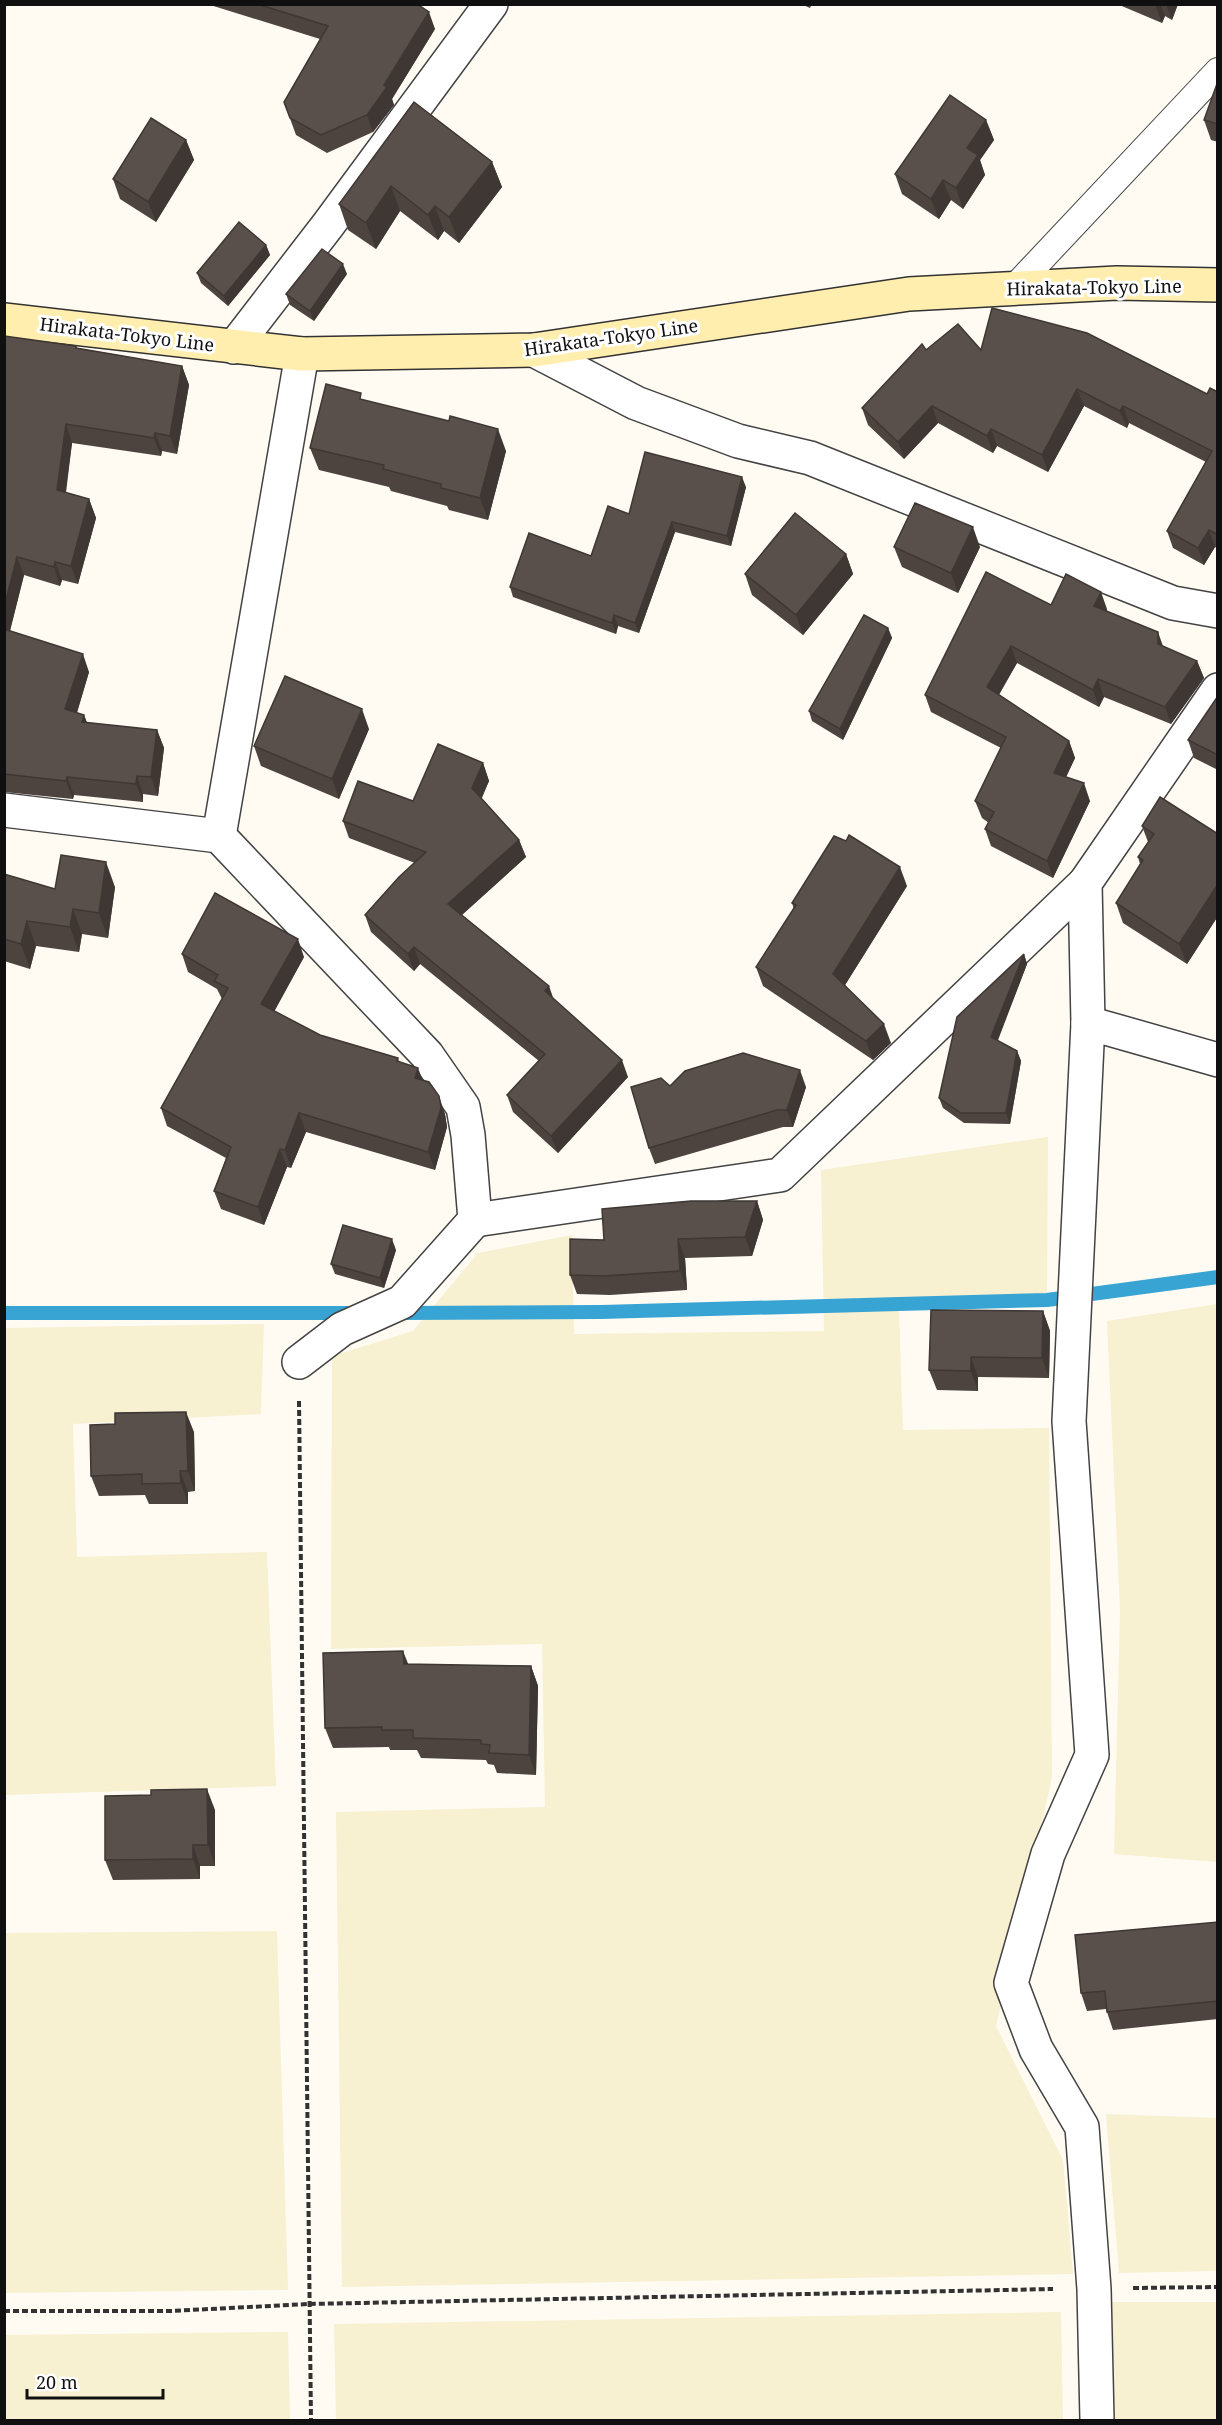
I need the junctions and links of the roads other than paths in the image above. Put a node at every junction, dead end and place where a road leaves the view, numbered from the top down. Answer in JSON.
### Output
{"nodes":[{"id":1,"x":490,"y":4,"type":"edge"},
{"id":2,"x":1218,"y":71,"type":"edge"},
{"id":3,"x":1218,"y":285,"type":"edge"},
{"id":4,"x":1013,"y":289,"type":"junction"},
{"id":5,"x":4,"y":320,"type":"edge"},
{"id":6,"x":234,"y":347,"type":"junction"},
{"id":7,"x":534,"y":350,"type":"junction"},
{"id":8,"x":302,"y":354,"type":"junction"},
{"id":9,"x":1218,"y":611,"type":"edge"},
{"id":10,"x":1218,"y":690,"type":"edge"},
{"id":11,"x":4,"y":810,"type":"edge"},
{"id":12,"x":219,"y":836,"type":"junction"},
{"id":13,"x":1085,"y":883,"type":"junction"},
{"id":14,"x":1088,"y":1023,"type":"junction"},
{"id":15,"x":1218,"y":1060,"type":"edge"},
{"id":16,"x":475,"y":1220,"type":"junction"},
{"id":17,"x":299,"y":1362,"type":"road end"},
{"id":18,"x":1097,"y":2421,"type":"edge"}],
"edges":[{"from":1,"to":6,"type":"street"},
{"from":2,"to":4,"type":"lane"},
{"from":3,"to":4,"type":"main road","name":"Hirakata-Tokyo Line"},
{"from":4,"to":7,"type":"main road","name":"Hirakata-Tokyo Line"},
{"from":5,"to":6,"type":"main road","name":"Hirakata-Tokyo Line"},
{"from":6,"to":8,"type":"main road","name":"Hirakata-Tokyo Line"},
{"from":7,"to":8,"type":"main road","name":"Hirakata-Tokyo Line"},
{"from":7,"to":9,"type":"street"},
{"from":8,"to":12,"type":"street"},
{"from":10,"to":13,"type":"street"},
{"from":11,"to":12,"type":"street"},
{"from":12,"to":16,"type":"street"},
{"from":13,"to":14,"type":"street"},
{"from":13,"to":16,"type":"street"},
{"from":14,"to":15,"type":"street"},
{"from":14,"to":18,"type":"street"},
{"from":16,"to":17,"type":"street"}]}
